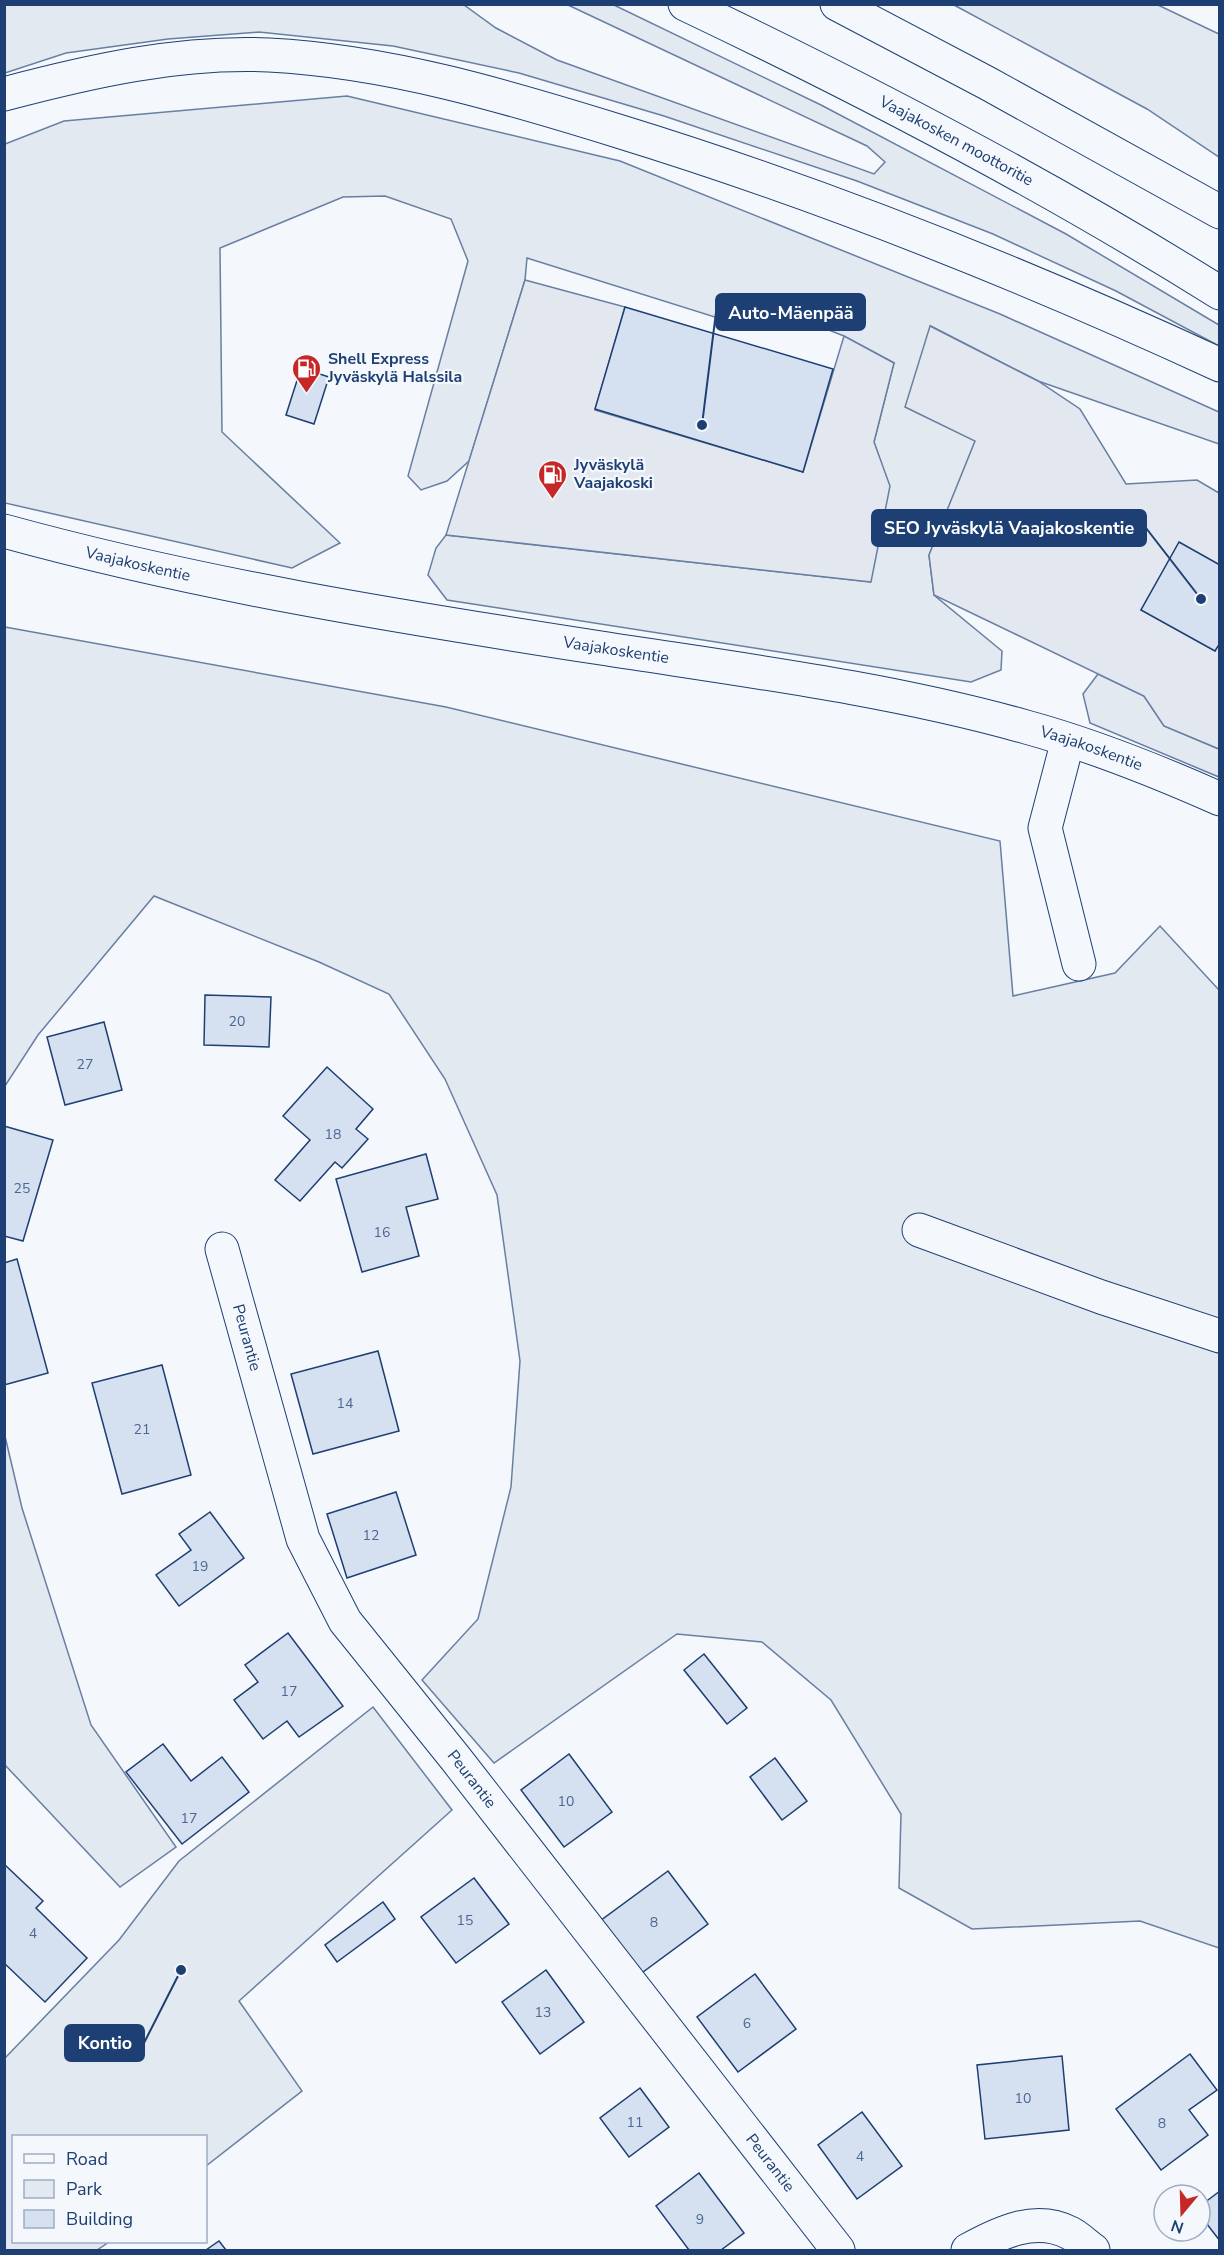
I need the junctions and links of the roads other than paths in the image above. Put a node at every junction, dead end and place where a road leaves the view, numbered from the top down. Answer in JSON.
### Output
{"nodes":[{"id":1,"x":685,"y":4,"type":"edge"},
{"id":2,"x":837,"y":4,"type":"edge"},
{"id":3,"x":4,"y":94,"type":"edge"},
{"id":4,"x":1220,"y":212,"type":"edge"},
{"id":5,"x":1220,"y":292,"type":"edge"},
{"id":6,"x":1220,"y":365,"type":"edge"},
{"id":7,"x":4,"y":531,"type":"edge"},
{"id":8,"x":1068,"y":740,"type":"junction"},
{"id":9,"x":1220,"y":799,"type":"edge"},
{"id":10,"x":1080,"y":964,"type":"dead end"},
{"id":11,"x":919,"y":1230,"type":"dead end"},
{"id":12,"x":222,"y":1249,"type":"dead end"},
{"id":13,"x":1220,"y":1336,"type":"edge"},
{"id":14,"x":837,"y":2250,"type":"edge"},
{"id":15,"x":968,"y":2250,"type":"edge"},
{"id":16,"x":1093,"y":2250,"type":"edge"}],
"edges":[{"from":1,"to":5,"type":"main road","name":"Vaajakosken moottoritie"},
{"from":2,"to":4,"type":"main road"},
{"from":3,"to":6,"type":"main road"},
{"from":7,"to":8,"type":"main road","name":"Vaajakoskentie"},
{"from":8,"to":9,"type":"main road","name":"Vaajakoskentie"},
{"from":8,"to":10,"type":"main road"},
{"from":11,"to":13,"type":"main road"},
{"from":12,"to":14,"type":"main road","name":"Peurantie"},
{"from":15,"to":16,"type":"main road"}]}
